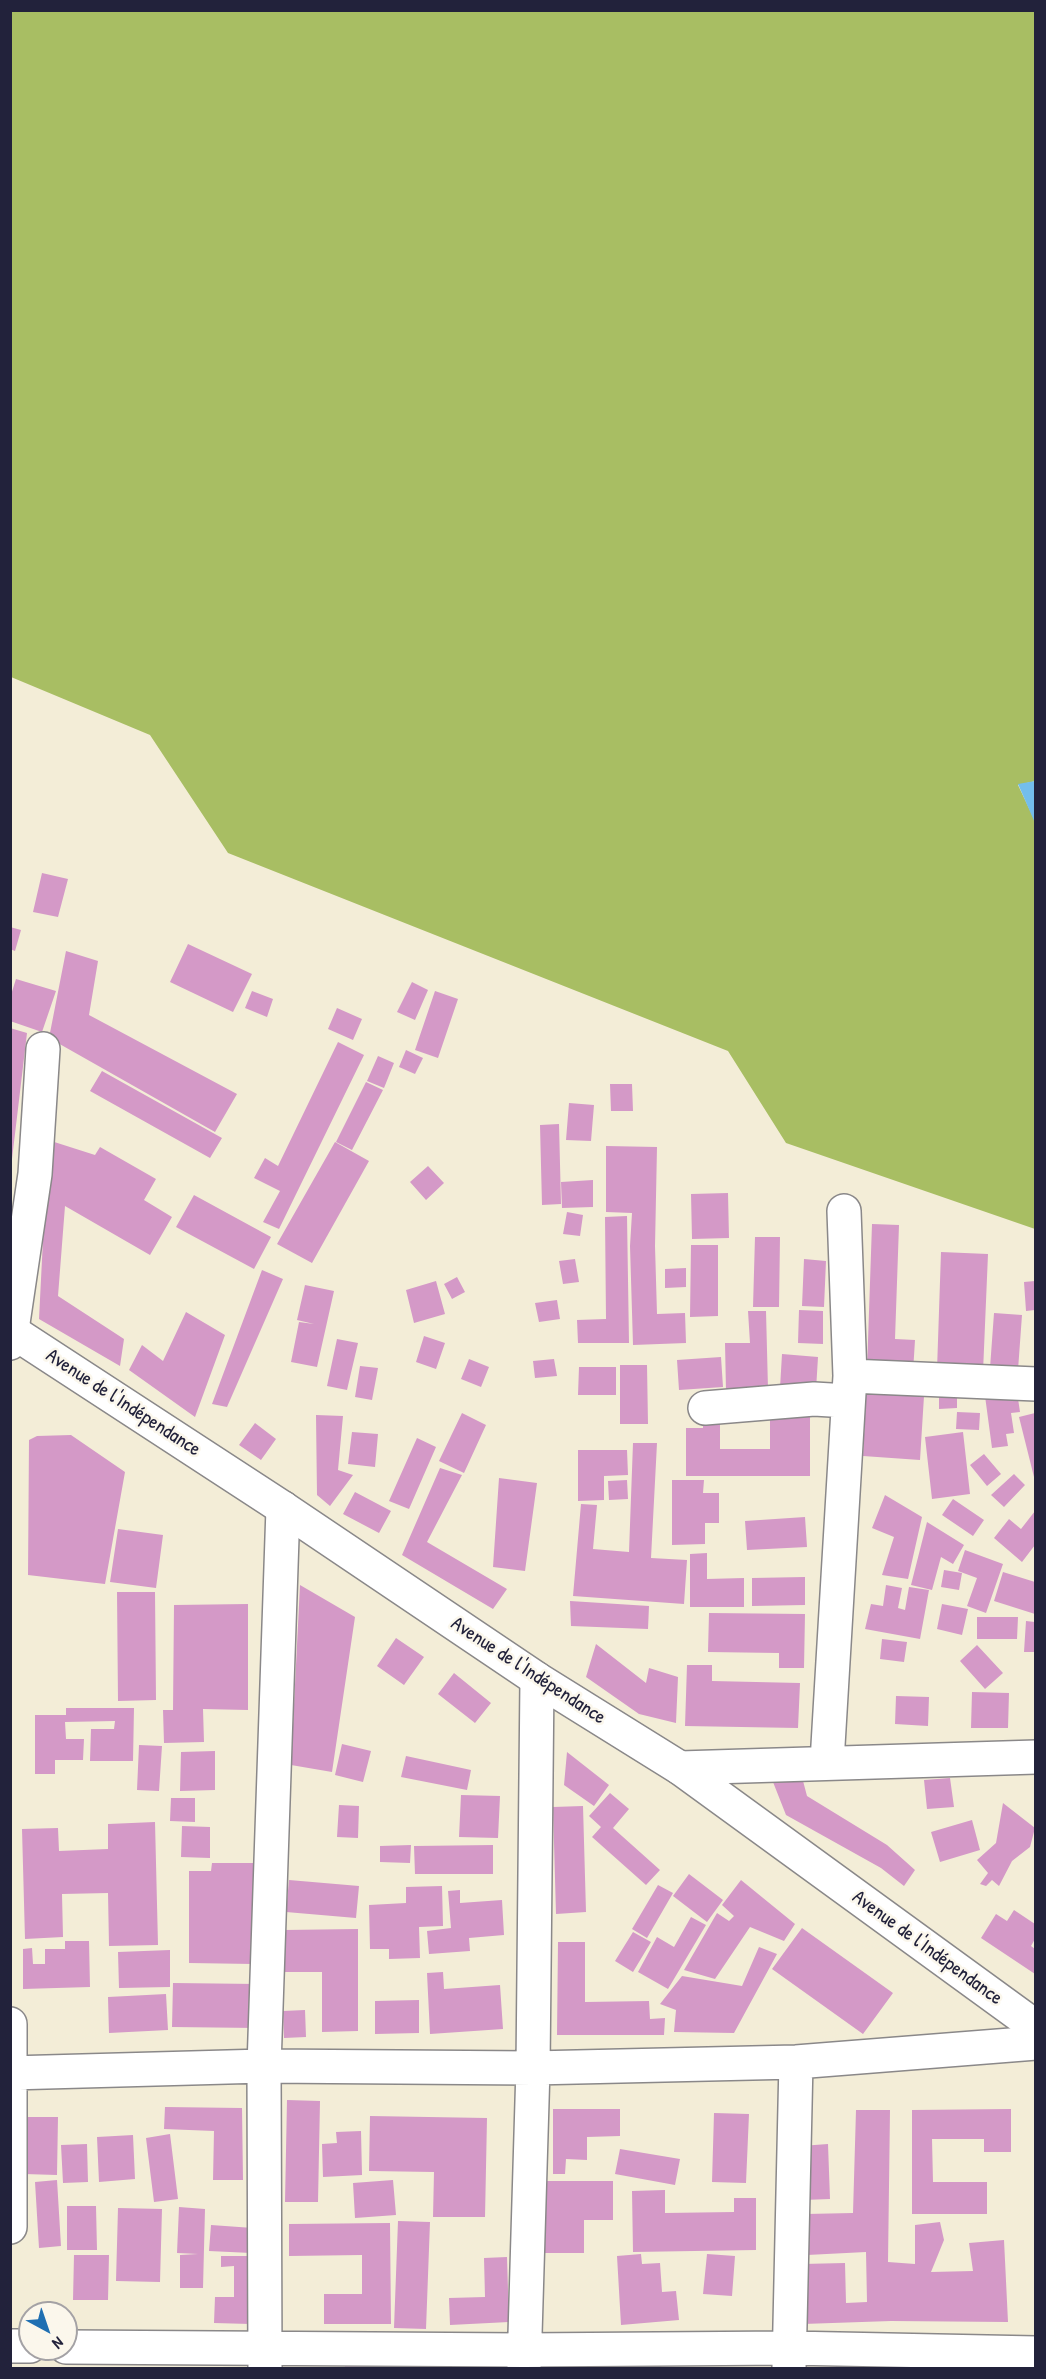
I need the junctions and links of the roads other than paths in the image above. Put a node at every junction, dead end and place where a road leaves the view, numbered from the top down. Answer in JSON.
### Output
{"nodes":[{"id":1,"x":43,"y":1049,"type":"dead end"},
{"id":2,"x":844,"y":1211,"type":"dead end"},
{"id":3,"x":11,"y":1330,"type":"edge"},
{"id":4,"x":10,"y":1343,"type":"edge"},
{"id":5,"x":1035,"y":1384,"type":"edge"},
{"id":6,"x":849,"y":1389,"type":"junction"},
{"id":7,"x":705,"y":1408,"type":"dead end"},
{"id":8,"x":283,"y":1508,"type":"junction"},
{"id":9,"x":537,"y":1679,"type":"junction"},
{"id":10,"x":1035,"y":1757,"type":"edge"},
{"id":11,"x":827,"y":1762,"type":"junction"},
{"id":12,"x":680,"y":1768,"type":"junction"},
{"id":13,"x":10,"y":2024,"type":"edge"},
{"id":14,"x":1035,"y":2027,"type":"edge"},
{"id":15,"x":1035,"y":2043,"type":"edge"},
{"id":16,"x":796,"y":2062,"type":"junction"},
{"id":17,"x":264,"y":2066,"type":"junction"},
{"id":18,"x":533,"y":2068,"type":"junction"},
{"id":19,"x":11,"y":2073,"type":"edge"},
{"id":20,"x":10,"y":2227,"type":"edge"},
{"id":21,"x":78,"y":2348,"type":"edge"},
{"id":22,"x":1035,"y":2353,"type":"edge"},
{"id":23,"x":265,"y":2358,"type":"edge"},
{"id":24,"x":789,"y":2358,"type":"edge"},
{"id":25,"x":524,"y":2359,"type":"edge"}],
"edges":[{"from":1,"to":3,"type":"street"},
{"from":2,"to":6,"type":"street"},
{"from":3,"to":4,"type":"street"},
{"from":3,"to":8,"type":"street","name":"Avenue de l'Indépendance"},
{"from":5,"to":6,"type":"street"},
{"from":6,"to":7,"type":"street"},
{"from":6,"to":11,"type":"street"},
{"from":8,"to":9,"type":"street","name":"Avenue de l'Indépendance"},
{"from":8,"to":17,"type":"street"},
{"from":9,"to":12,"type":"street","name":"Avenue de l'Indépendance"},
{"from":9,"to":18,"type":"street"},
{"from":10,"to":11,"type":"street"},
{"from":11,"to":12,"type":"street"},
{"from":12,"to":14,"type":"street","name":"Avenue de l'Indépendance"},
{"from":13,"to":19,"type":"street"},
{"from":15,"to":16,"type":"street"},
{"from":16,"to":18,"type":"street"},
{"from":16,"to":24,"type":"street"},
{"from":17,"to":18,"type":"street"},
{"from":17,"to":19,"type":"street"},
{"from":17,"to":23,"type":"street"},
{"from":18,"to":25,"type":"street"},
{"from":19,"to":20,"type":"street"},
{"from":21,"to":23,"type":"street"},
{"from":22,"to":24,"type":"street"},
{"from":23,"to":25,"type":"street"},
{"from":24,"to":25,"type":"street"}]}
